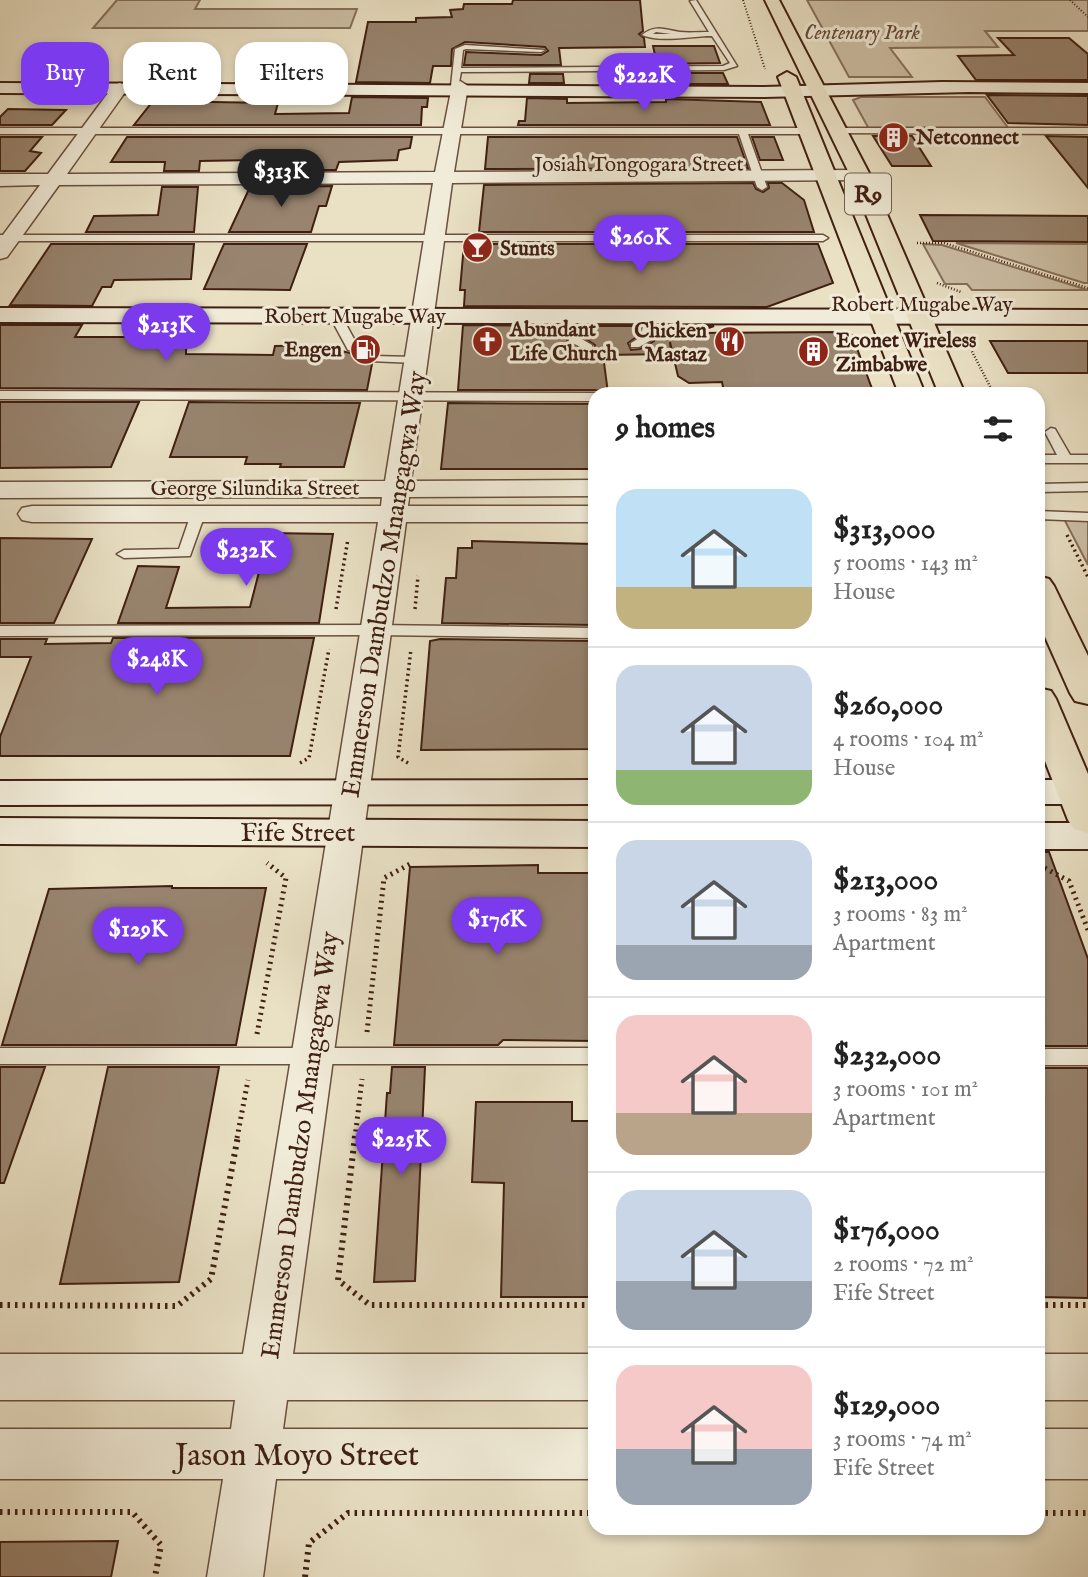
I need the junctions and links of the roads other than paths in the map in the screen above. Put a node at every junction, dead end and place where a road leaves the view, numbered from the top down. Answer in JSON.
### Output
{"nodes":[{"id":1,"x":756,"y":0,"type":"edge"},
{"id":2,"x":772,"y":0,"type":"edge"},
{"id":3,"x":693,"y":1,"type":"edge"},
{"id":4,"x":677,"y":34,"type":"dead end"},
{"id":5,"x":715,"y":34,"type":"junction"},
{"id":6,"x":541,"y":50,"type":"dead end"},
{"id":7,"x":0,"y":88,"type":"edge"},
{"id":8,"x":120,"y":88,"type":"junction"},
{"id":9,"x":1088,"y":88,"type":"edge"},
{"id":10,"x":792,"y":89,"type":"junction"},
{"id":11,"x":816,"y":89,"type":"junction"},
{"id":12,"x":456,"y":98,"type":"junction"},
{"id":13,"x":509,"y":120,"type":"dead end"},
{"id":14,"x":0,"y":131,"type":"edge"},
{"id":15,"x":807,"y":131,"type":"junction"},
{"id":16,"x":838,"y":131,"type":"junction"},
{"id":17,"x":1088,"y":131,"type":"edge"},
{"id":18,"x":88,"y":132,"type":"junction"},
{"id":19,"x":743,"y":132,"type":"junction"},
{"id":20,"x":1074,"y":137,"type":"dead end"},
{"id":21,"x":1088,"y":137,"type":"edge"},
{"id":22,"x":0,"y":180,"type":"edge"},
{"id":23,"x":55,"y":180,"type":"junction"},
{"id":24,"x":433,"y":180,"type":"junction"},
{"id":25,"x":760,"y":181,"type":"junction"},
{"id":26,"x":828,"y":181,"type":"junction"},
{"id":27,"x":863,"y":182,"type":"junction"},
{"id":28,"x":435,"y":238,"type":"junction"},
{"id":29,"x":822,"y":239,"type":"dead end"},
{"id":30,"x":4,"y":243,"type":"edge"},
{"id":31,"x":0,"y":303,"type":"edge"},
{"id":32,"x":1088,"y":304,"type":"edge"},
{"id":33,"x":424,"y":309,"type":"junction"},
{"id":34,"x":879,"y":310,"type":"junction"},
{"id":35,"x":915,"y":310,"type":"junction"},
{"id":36,"x":0,"y":315,"type":"edge"},
{"id":37,"x":335,"y":316,"type":"junction"},
{"id":38,"x":566,"y":316,"type":"junction"},
{"id":39,"x":649,"y":316,"type":"junction"},
{"id":40,"x":1088,"y":317,"type":"edge"},
{"id":41,"x":635,"y":345,"type":"dead end"},
{"id":42,"x":587,"y":346,"type":"dead end"},
{"id":43,"x":354,"y":350,"type":"dead end"},
{"id":44,"x":373,"y":359,"type":"dead end"},
{"id":45,"x":416,"y":360,"type":"junction"},
{"id":46,"x":909,"y":387,"type":"edge"},
{"id":47,"x":948,"y":387,"type":"edge"},
{"id":48,"x":0,"y":395,"type":"edge"},
{"id":49,"x":412,"y":397,"type":"junction"},
{"id":50,"x":588,"y":397,"type":"edge"},
{"id":51,"x":1051,"y":432,"type":"dead end"},
{"id":52,"x":1045,"y":459,"type":"edge"},
{"id":53,"x":1066,"y":459,"type":"junction"},
{"id":54,"x":1088,"y":459,"type":"edge"},
{"id":55,"x":1088,"y":487,"type":"edge"},
{"id":56,"x":588,"y":488,"type":"edge"},
{"id":57,"x":1045,"y":488,"type":"edge"},
{"id":58,"x":0,"y":490,"type":"edge"},
{"id":59,"x":396,"y":501,"type":"junction"},
{"id":60,"x":0,"y":514,"type":"edge"},
{"id":61,"x":198,"y":514,"type":"junction"},
{"id":62,"x":588,"y":514,"type":"edge"},
{"id":63,"x":1045,"y":515,"type":"edge"},
{"id":64,"x":1088,"y":516,"type":"edge"},
{"id":65,"x":124,"y":554,"type":"dead end"},
{"id":66,"x":1045,"y":601,"type":"edge"},
{"id":67,"x":376,"y":630,"type":"junction"},
{"id":68,"x":0,"y":631,"type":"edge"},
{"id":69,"x":588,"y":633,"type":"edge"},
{"id":70,"x":1088,"y":693,"type":"edge"},
{"id":71,"x":1045,"y":715,"type":"edge"},
{"id":72,"x":352,"y":792,"type":"junction"},
{"id":73,"x":588,"y":792,"type":"edge"},
{"id":74,"x":0,"y":793,"type":"edge"},
{"id":75,"x":1045,"y":794,"type":"edge"},
{"id":76,"x":1084,"y":802,"type":"edge"},
{"id":77,"x":346,"y":833,"type":"junction"},
{"id":78,"x":588,"y":834,"type":"edge"},
{"id":79,"x":3,"y":835,"type":"edge"},
{"id":80,"x":1045,"y":836,"type":"edge"},
{"id":81,"x":1088,"y":836,"type":"edge"},
{"id":82,"x":0,"y":1056,"type":"edge"},
{"id":83,"x":312,"y":1056,"type":"junction"},
{"id":84,"x":588,"y":1056,"type":"edge"},
{"id":85,"x":1045,"y":1056,"type":"edge"},
{"id":86,"x":1088,"y":1057,"type":"edge"},
{"id":87,"x":0,"y":1377,"type":"edge"},
{"id":88,"x":588,"y":1377,"type":"edge"},
{"id":89,"x":1045,"y":1377,"type":"edge"},
{"id":90,"x":1088,"y":1377,"type":"edge"},
{"id":91,"x":264,"y":1378,"type":"junction"},
{"id":92,"x":253,"y":1453,"type":"junction"},
{"id":93,"x":0,"y":1454,"type":"edge"},
{"id":94,"x":588,"y":1454,"type":"edge"},
{"id":95,"x":1045,"y":1454,"type":"edge"},
{"id":96,"x":1088,"y":1454,"type":"edge"},
{"id":97,"x":235,"y":1577,"type":"edge"}],
"edges":[{"from":1,"to":10,"type":"highway","number":"R9"},
{"from":2,"to":11,"type":"highway","number":"R9"},
{"from":3,"to":5,"type":"lane"},
{"from":4,"to":5,"type":"lane"},
{"from":5,"to":12,"type":"lane"},
{"from":6,"to":12,"type":"lane"},
{"from":7,"to":8,"type":"street"},
{"from":8,"to":12,"type":"street"},
{"from":8,"to":18,"type":"street"},
{"from":9,"to":11,"type":"street"},
{"from":10,"to":11,"type":"street"},
{"from":10,"to":12,"type":"street"},
{"from":10,"to":15,"type":"highway","number":"R9"},
{"from":11,"to":16,"type":"highway","number":"R9"},
{"from":12,"to":13,"type":"lane"},
{"from":12,"to":18,"type":"lane"},
{"from":12,"to":19,"type":"lane"},
{"from":12,"to":24,"type":"street","name":"Emmerson Dambudzo Mnangagwa Way"},
{"from":14,"to":18,"type":"lane"},
{"from":15,"to":19,"type":"lane"},
{"from":15,"to":26,"type":"highway","number":"R9"},
{"from":16,"to":17,"type":"lane"},
{"from":16,"to":27,"type":"highway","number":"R9"},
{"from":18,"to":23,"type":"street"},
{"from":19,"to":25,"type":"lane"},
{"from":20,"to":21,"type":"lane"},
{"from":22,"to":23,"type":"street","name":"Josiah Tongogara Street"},
{"from":23,"to":24,"type":"street","name":"Josiah Tongogara Street"},
{"from":23,"to":30,"type":"street"},
{"from":24,"to":25,"type":"street","name":"Josiah Tongogara Street"},
{"from":24,"to":28,"type":"street","name":"Emmerson Dambudzo Mnangagwa Way"},
{"from":25,"to":26,"type":"street","name":"Josiah Tongogara Street"},
{"from":26,"to":27,"type":"street","name":"Josiah Tongogara Street"},
{"from":26,"to":34,"type":"highway","number":"R9"},
{"from":27,"to":35,"type":"highway","number":"R9"},
{"from":28,"to":29,"type":"lane"},
{"from":28,"to":30,"type":"lane"},
{"from":28,"to":33,"type":"street","name":"Emmerson Dambudzo Mnangagwa Way"},
{"from":31,"to":33,"type":"street","name":"Robert Mugabe Way"},
{"from":32,"to":35,"type":"street","name":"Robert Mugabe Way"},
{"from":33,"to":34,"type":"street","name":"Robert Mugabe Way"},
{"from":33,"to":37,"type":"street","name":"Robert Mugabe Way"},
{"from":33,"to":38,"type":"street","name":"Robert Mugabe Way"},
{"from":33,"to":45,"type":"street","name":"Emmerson Dambudzo Mnangagwa Way"},
{"from":34,"to":35,"type":"street","name":"Robert Mugabe Way"},
{"from":34,"to":39,"type":"street","name":"Robert Mugabe Way"},
{"from":34,"to":46,"type":"highway","number":"R9"},
{"from":35,"to":40,"type":"street","name":"Robert Mugabe Way"},
{"from":35,"to":47,"type":"highway","number":"R9"},
{"from":36,"to":37,"type":"street","name":"Robert Mugabe Way"},
{"from":37,"to":43,"type":"lane"},
{"from":38,"to":39,"type":"street","name":"Robert Mugabe Way"},
{"from":38,"to":42,"type":"lane"},
{"from":39,"to":41,"type":"lane"},
{"from":44,"to":45,"type":"lane"},
{"from":45,"to":49,"type":"street","name":"Emmerson Dambudzo Mnangagwa Way"},
{"from":48,"to":49,"type":"lane"},
{"from":49,"to":50,"type":"lane"},
{"from":49,"to":59,"type":"street","name":"Emmerson Dambudzo Mnangagwa Way"},
{"from":51,"to":53,"type":"lane"},
{"from":52,"to":53,"type":"lane"},
{"from":53,"to":54,"type":"lane"},
{"from":55,"to":57,"type":"lane"},
{"from":56,"to":59,"type":"street","name":"George Silundika Street"},
{"from":58,"to":59,"type":"street","name":"George Silundika Street"},
{"from":59,"to":61,"type":"street","name":"George Silundika Street"},
{"from":59,"to":62,"type":"street","name":"George Silundika Street"},
{"from":59,"to":67,"type":"street","name":"Emmerson Dambudzo Mnangagwa Way"},
{"from":60,"to":61,"type":"street","name":"George Silundika Street"},
{"from":61,"to":65,"type":"lane"},
{"from":63,"to":64,"type":"lane"},
{"from":66,"to":70,"type":"highway"},
{"from":67,"to":68,"type":"lane"},
{"from":67,"to":69,"type":"lane"},
{"from":67,"to":72,"type":"street","name":"Emmerson Dambudzo Mnangagwa Way"},
{"from":71,"to":76,"type":"highway"},
{"from":72,"to":73,"type":"street","name":"Fife Street"},
{"from":72,"to":74,"type":"street","name":"Fife Street"},
{"from":72,"to":77,"type":"street","name":"Emmerson Dambudzo Mnangagwa Way"},
{"from":75,"to":76,"type":"street"},
{"from":77,"to":78,"type":"street","name":"Fife Street"},
{"from":77,"to":79,"type":"street","name":"Fife Street"},
{"from":77,"to":83,"type":"street","name":"Emmerson Dambudzo Mnangagwa Way"},
{"from":80,"to":81,"type":"street"},
{"from":82,"to":83,"type":"lane"},
{"from":83,"to":84,"type":"lane"},
{"from":83,"to":91,"type":"street","name":"Emmerson Dambudzo Mnangagwa Way"},
{"from":85,"to":86,"type":"lane"},
{"from":87,"to":91,"type":"street"},
{"from":88,"to":91,"type":"street"},
{"from":89,"to":90,"type":"street"},
{"from":91,"to":92,"type":"street","name":"Emmerson Dambudzo Mnangagwa Way"},
{"from":92,"to":93,"type":"street","name":"Jason Moyo Street"},
{"from":92,"to":94,"type":"street","name":"Jason Moyo Street"},
{"from":92,"to":97,"type":"street","name":"Emmerson Dambudzo Mnangagwa Way"},
{"from":95,"to":96,"type":"street"}]}
